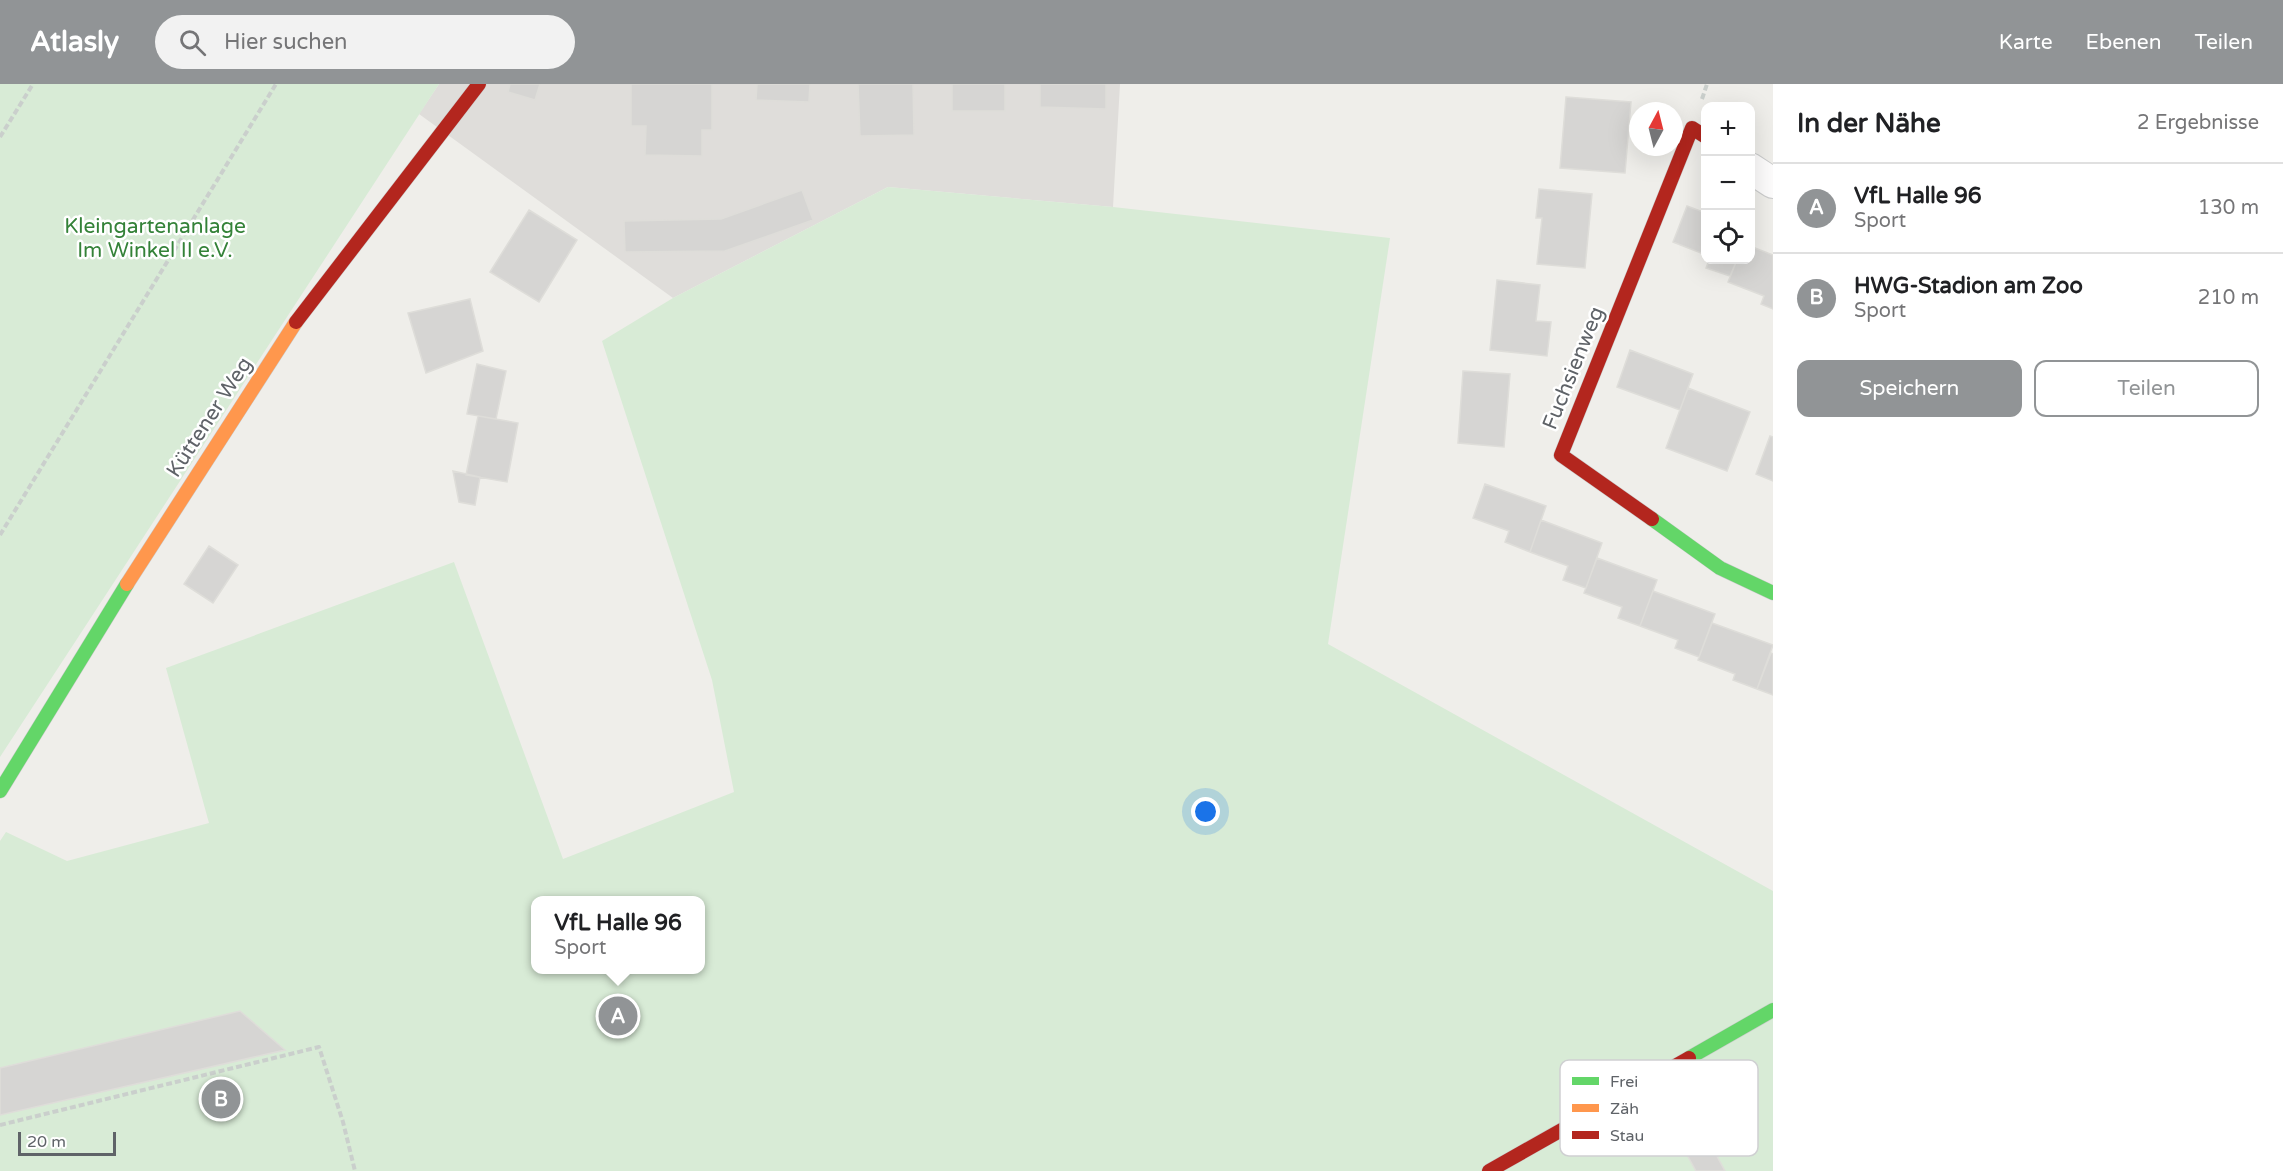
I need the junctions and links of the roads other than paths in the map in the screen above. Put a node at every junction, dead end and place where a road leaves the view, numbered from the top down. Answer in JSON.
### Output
{"nodes":[{"id":1,"x":478,"y":84,"type":"edge"},
{"id":2,"x":1701,"y":134,"type":"edge"},
{"id":3,"x":1755,"y":171,"type":"edge"},
{"id":4,"x":1773,"y":183,"type":"edge"},
{"id":5,"x":1773,"y":593,"type":"edge"},
{"id":6,"x":0,"y":791,"type":"edge"},
{"id":7,"x":1773,"y":1010,"type":"edge"},
{"id":8,"x":1685,"y":1060,"type":"edge"},
{"id":9,"x":1560,"y":1131,"type":"edge"},
{"id":10,"x":1489,"y":1171,"type":"edge"}],
"edges":[{"from":1,"to":6,"type":"street","name":"Küttener Weg"},
{"from":2,"to":5,"type":"street","name":"Fuchsienweg"},
{"from":3,"to":4,"type":"street"},
{"from":7,"to":8,"type":"street"},
{"from":9,"to":10,"type":"street"}]}
